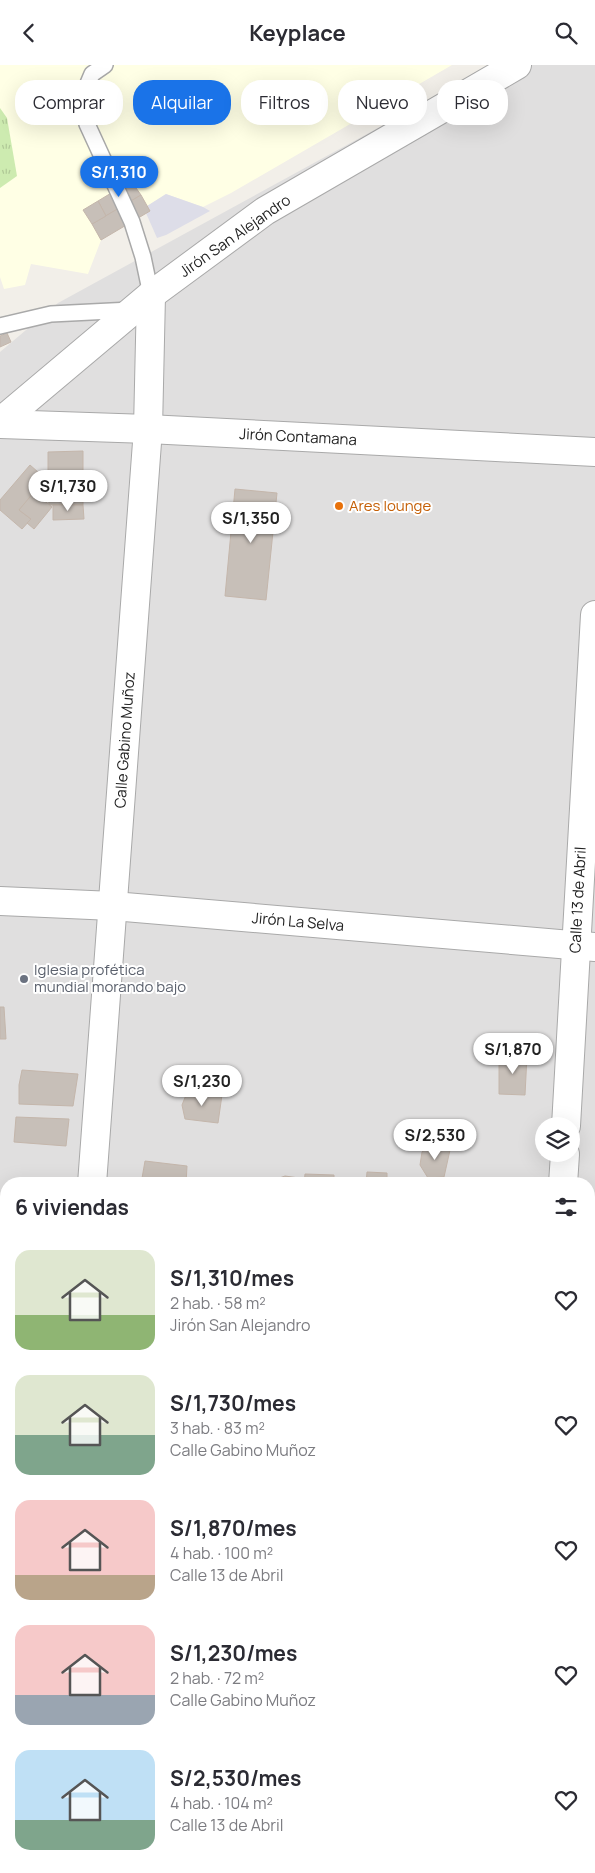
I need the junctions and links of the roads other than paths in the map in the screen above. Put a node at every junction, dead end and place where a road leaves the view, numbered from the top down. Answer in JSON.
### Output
{"nodes":[{"id":1,"x":105,"y":65,"type":"edge"},
{"id":2,"x":516,"y":65,"type":"edge"},
{"id":3,"x":142,"y":303,"type":"junction"},
{"id":4,"x":0,"y":326,"type":"edge"},
{"id":5,"x":0,"y":423,"type":"edge"},
{"id":6,"x":148,"y":429,"type":"junction"},
{"id":7,"x":595,"y":452,"type":"edge"},
{"id":8,"x":595,"y":615,"type":"edge"},
{"id":9,"x":0,"y":901,"type":"edge"},
{"id":10,"x":113,"y":906,"type":"junction"},
{"id":11,"x":585,"y":947,"type":"edge"},
{"id":12,"x":567,"y":1117,"type":"edge"},
{"id":13,"x":564,"y":1162,"type":"edge"},
{"id":14,"x":93,"y":1177,"type":"edge"},
{"id":15,"x":563,"y":1177,"type":"edge"}],
"edges":[{"from":1,"to":3,"type":"lane"},
{"from":2,"to":3,"type":"street","name":"Jirón San Alejandro"},
{"from":3,"to":4,"type":"lane"},
{"from":3,"to":5,"type":"street","name":"Jirón San Alejandro"},
{"from":3,"to":6,"type":"street","name":"Calle Gabino Muñoz"},
{"from":5,"to":6,"type":"street","name":"Jirón Contamana"},
{"from":6,"to":7,"type":"street","name":"Jirón Contamana"},
{"from":6,"to":10,"type":"street","name":"Calle Gabino Muñoz"},
{"from":8,"to":11,"type":"street","name":"Calle 13 de Abril"},
{"from":9,"to":10,"type":"street","name":"Jirón La Selva"},
{"from":10,"to":11,"type":"street","name":"Jirón La Selva"},
{"from":10,"to":14,"type":"street","name":"Calle Gabino Muñoz"},
{"from":11,"to":12,"type":"street","name":"Calle 13 de Abril"},
{"from":13,"to":15,"type":"street"}]}
